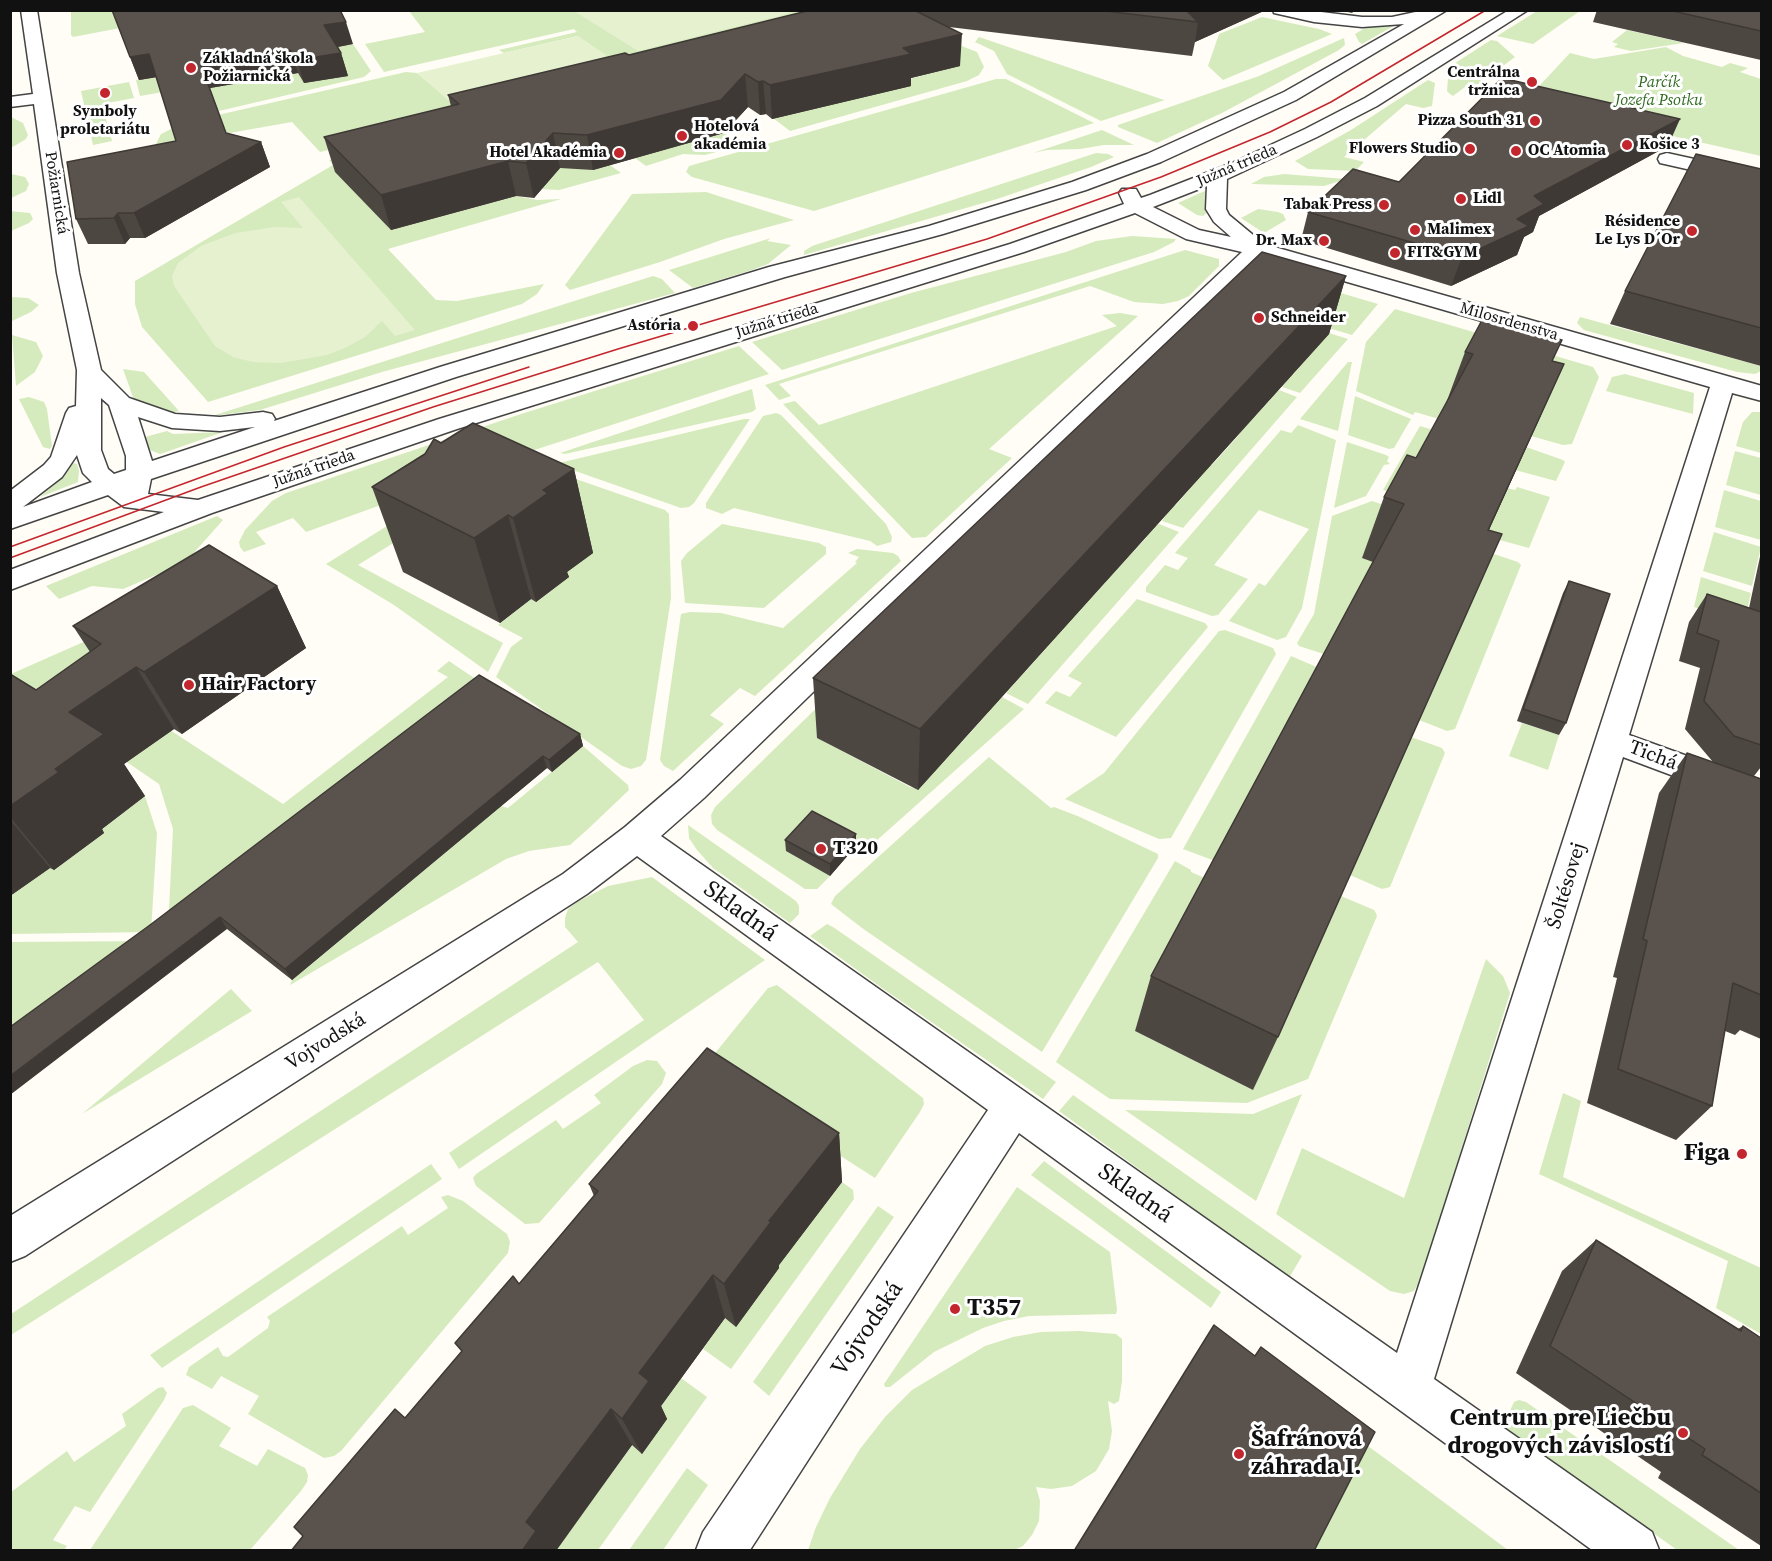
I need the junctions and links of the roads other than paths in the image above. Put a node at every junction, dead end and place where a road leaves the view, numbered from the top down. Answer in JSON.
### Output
{"nodes":[{"id":1,"x":30,"y":10,"type":"edge"},
{"id":2,"x":1280,"y":10,"type":"edge"},
{"id":3,"x":1439,"y":10,"type":"edge"},
{"id":4,"x":1521,"y":10,"type":"edge"},
{"id":5,"x":1314,"y":17,"type":"junction"},
{"id":6,"x":1356,"y":46,"type":"junction"},
{"id":7,"x":41,"y":98,"type":"junction"},
{"id":8,"x":10,"y":102,"type":"edge"},
{"id":9,"x":1667,"y":159,"type":"dead end"},
{"id":10,"x":1127,"y":169,"type":"junction"},
{"id":11,"x":1217,"y":176,"type":"junction"},
{"id":12,"x":1761,"y":180,"type":"edge"},
{"id":13,"x":1079,"y":186,"type":"junction"},
{"id":14,"x":1141,"y":198,"type":"junction"},
{"id":15,"x":1193,"y":236,"type":"junction"},
{"id":16,"x":1017,"y":248,"type":"junction"},
{"id":17,"x":1257,"y":249,"type":"junction"},
{"id":18,"x":90,"y":374,"type":"junction"},
{"id":19,"x":1723,"y":383,"type":"junction"},
{"id":20,"x":1761,"y":394,"type":"edge"},
{"id":21,"x":120,"y":403,"type":"junction"},
{"id":22,"x":339,"y":407,"type":"junction"},
{"id":23,"x":139,"y":474,"type":"junction"},
{"id":24,"x":109,"y":485,"type":"junction"},
{"id":25,"x":133,"y":501,"type":"junction"},
{"id":26,"x":10,"y":504,"type":"edge"},
{"id":27,"x":203,"y":507,"type":"junction"},
{"id":28,"x":10,"y":521,"type":"edge"},
{"id":29,"x":62,"y":561,"type":"junction"},
{"id":30,"x":10,"y":581,"type":"edge"},
{"id":31,"x":1613,"y":741,"type":"junction"},
{"id":32,"x":1761,"y":796,"type":"edge"},
{"id":33,"x":637,"y":837,"type":"junction"},
{"id":34,"x":1013,"y":1107,"type":"junction"},
{"id":35,"x":10,"y":1241,"type":"edge"},
{"id":36,"x":1408,"y":1387,"type":"junction"},
{"id":37,"x":720,"y":1551,"type":"edge"},
{"id":38,"x":1634,"y":1551,"type":"edge"}],
"edges":[{"from":1,"to":7,"type":"street","name":"Požiarnická"},
{"from":2,"to":5,"type":"street"},
{"from":3,"to":5,"type":"street"},
{"from":3,"to":6,"type":"street"},
{"from":4,"to":11,"type":"street","name":"Južná trieda"},
{"from":5,"to":6,"type":"street"},
{"from":6,"to":10,"type":"street"},
{"from":7,"to":8,"type":"street"},
{"from":7,"to":18,"type":"street","name":"Požiarnická"},
{"from":9,"to":12,"type":"street"},
{"from":10,"to":13,"type":"street"},
{"from":10,"to":14,"type":"street"},
{"from":11,"to":14,"type":"street","name":"Južná trieda"},
{"from":11,"to":17,"type":"street","name":"Milosrdenstva"},
{"from":13,"to":14,"type":"street"},
{"from":13,"to":22,"type":"street"},
{"from":14,"to":15,"type":"street","name":"Milosrdenstva"},
{"from":14,"to":16,"type":"street","name":"Južná trieda"},
{"from":14,"to":17,"type":"street"},
{"from":15,"to":16,"type":"street","name":"Milosrdenstva"},
{"from":15,"to":17,"type":"street","name":"Milosrdenstva"},
{"from":16,"to":27,"type":"street","name":"Južná trieda"},
{"from":17,"to":19,"type":"street","name":"Milosrdenstva"},
{"from":17,"to":33,"type":"street"},
{"from":18,"to":21,"type":"street"},
{"from":18,"to":24,"type":"street","name":"Požiarnická"},
{"from":18,"to":26,"type":"street","name":"Požiarnická"},
{"from":19,"to":20,"type":"street","name":"Milosrdenstva"},
{"from":19,"to":31,"type":"street","name":"Šoltésovej"},
{"from":21,"to":22,"type":"street"},
{"from":21,"to":23,"type":"street"},
{"from":22,"to":23,"type":"street"},
{"from":23,"to":24,"type":"street"},
{"from":23,"to":25,"type":"street"},
{"from":24,"to":25,"type":"street","name":"Požiarnická"},
{"from":24,"to":28,"type":"street"},
{"from":25,"to":27,"type":"street","name":"Požiarnická"},
{"from":25,"to":29,"type":"street"},
{"from":27,"to":29,"type":"street","name":"Južná trieda"},
{"from":29,"to":30,"type":"street","name":"Južná trieda"},
{"from":31,"to":32,"type":"street","name":"Tichá"},
{"from":31,"to":36,"type":"street","name":"Šoltésovej"},
{"from":33,"to":34,"type":"street","name":"Skladná"},
{"from":33,"to":35,"type":"street","name":"Vojvodská"},
{"from":34,"to":36,"type":"street","name":"Skladná"},
{"from":34,"to":37,"type":"street","name":"Vojvodská"},
{"from":36,"to":38,"type":"street","name":"Skladná"}]}
